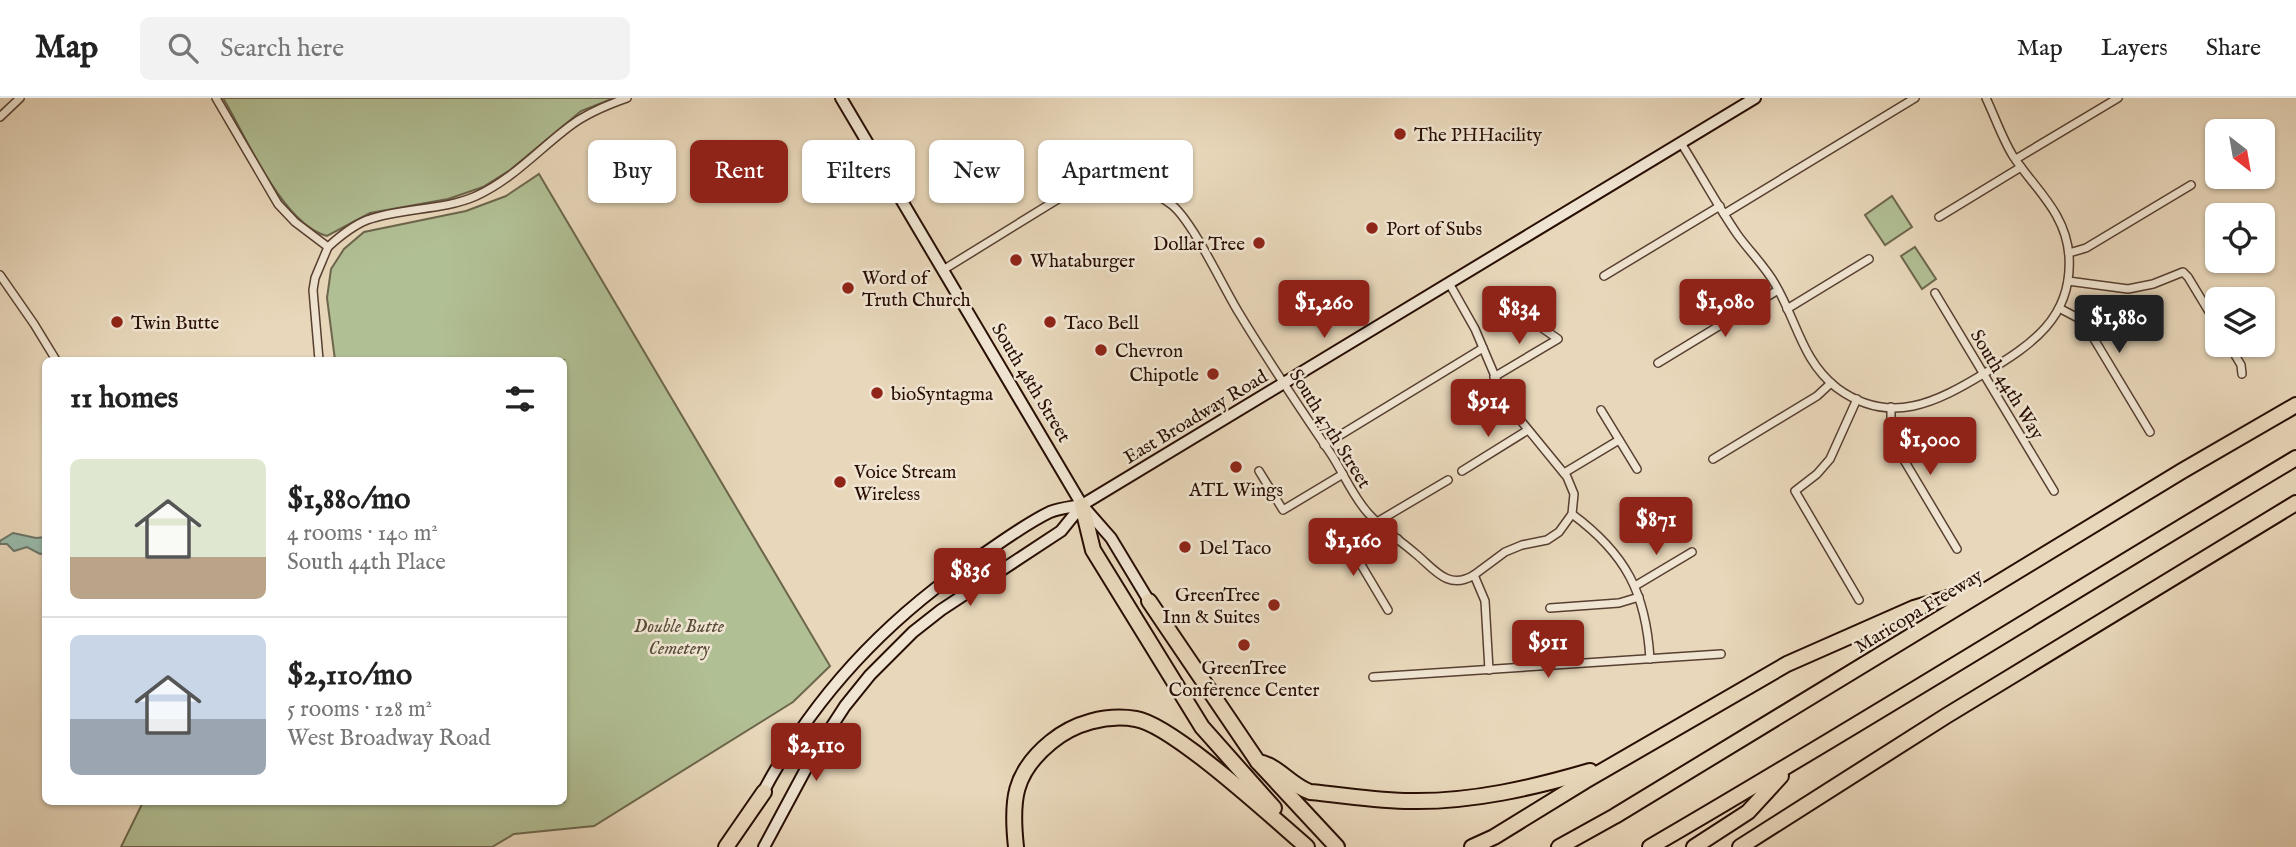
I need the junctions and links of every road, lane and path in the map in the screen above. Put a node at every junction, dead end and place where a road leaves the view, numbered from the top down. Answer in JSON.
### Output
{"nodes":[{"id":1,"x":20,"y":98,"type":"edge"},
{"id":2,"x":216,"y":98,"type":"edge"},
{"id":3,"x":627,"y":98,"type":"edge"},
{"id":4,"x":841,"y":98,"type":"edge"},
{"id":5,"x":1755,"y":98,"type":"edge"},
{"id":6,"x":1915,"y":98,"type":"edge"},
{"id":7,"x":1986,"y":98,"type":"edge"},
{"id":8,"x":2118,"y":98,"type":"edge"},
{"id":9,"x":0,"y":117,"type":"edge"},
{"id":10,"x":1681,"y":143,"type":"junction"},
{"id":11,"x":2016,"y":159,"type":"junction"},
{"id":12,"x":2021,"y":167,"type":"junction"},
{"id":13,"x":2191,"y":185,"type":"dead end"},
{"id":14,"x":1722,"y":210,"type":"junction"},
{"id":15,"x":1939,"y":217,"type":"dead end"},
{"id":16,"x":328,"y":247,"type":"junction"},
{"id":17,"x":2069,"y":253,"type":"junction"},
{"id":18,"x":1869,"y":259,"type":"dead end"},
{"id":19,"x":943,"y":270,"type":"junction"},
{"id":20,"x":0,"y":275,"type":"edge"},
{"id":21,"x":1604,"y":276,"type":"dead end"},
{"id":22,"x":2068,"y":281,"type":"junction"},
{"id":23,"x":1449,"y":284,"type":"junction"},
{"id":24,"x":1778,"y":290,"type":"junction"},
{"id":25,"x":1935,"y":293,"type":"dead end"},
{"id":26,"x":2205,"y":305,"type":"edge"},
{"id":27,"x":2059,"y":308,"type":"junction"},
{"id":28,"x":1787,"y":309,"type":"junction"},
{"id":29,"x":1531,"y":321,"type":"dead end"},
{"id":30,"x":1483,"y":348,"type":"junction"},
{"id":31,"x":54,"y":357,"type":"edge"},
{"id":32,"x":318,"y":357,"type":"edge"},
{"id":33,"x":2236,"y":357,"type":"edge"},
{"id":34,"x":1658,"y":363,"type":"dead end"},
{"id":35,"x":1984,"y":374,"type":"junction"},
{"id":36,"x":2242,"y":374,"type":"dead end"},
{"id":37,"x":1494,"y":377,"type":"junction"},
{"id":38,"x":1284,"y":383,"type":"junction"},
{"id":39,"x":1831,"y":383,"type":"junction"},
{"id":40,"x":1857,"y":399,"type":"junction"},
{"id":41,"x":2296,"y":405,"type":"edge"},
{"id":42,"x":1891,"y":407,"type":"junction"},
{"id":43,"x":1601,"y":410,"type":"dead end"},
{"id":44,"x":1528,"y":430,"type":"junction"},
{"id":45,"x":2150,"y":432,"type":"dead end"},
{"id":46,"x":1619,"y":440,"type":"junction"},
{"id":47,"x":1324,"y":445,"type":"junction"},
{"id":48,"x":2296,"y":458,"type":"edge"},
{"id":49,"x":1713,"y":459,"type":"dead end"},
{"id":50,"x":1637,"y":469,"type":"dead end"},
{"id":51,"x":1259,"y":471,"type":"dead end"},
{"id":52,"x":1462,"y":471,"type":"dead end"},
{"id":53,"x":1564,"y":473,"type":"junction"},
{"id":54,"x":1343,"y":474,"type":"junction"},
{"id":55,"x":1448,"y":480,"type":"dead end"},
{"id":56,"x":2054,"y":491,"type":"dead end"},
{"id":57,"x":2296,"y":503,"type":"edge"},
{"id":58,"x":1082,"y":505,"type":"junction"},
{"id":59,"x":1572,"y":514,"type":"junction"},
{"id":60,"x":1377,"y":522,"type":"junction"},
{"id":61,"x":1341,"y":531,"type":"dead end"},
{"id":62,"x":1398,"y":539,"type":"junction"},
{"id":63,"x":1957,"y":549,"type":"dead end"},
{"id":64,"x":1692,"y":552,"type":"dead end"},
{"id":65,"x":1360,"y":563,"type":"junction"},
{"id":66,"x":1474,"y":575,"type":"junction"},
{"id":67,"x":2001,"y":582,"type":"junction"},
{"id":68,"x":1635,"y":586,"type":"junction"},
{"id":69,"x":1639,"y":597,"type":"junction"},
{"id":70,"x":1859,"y":600,"type":"dead end"},
{"id":71,"x":1149,"y":601,"type":"joint"},
{"id":72,"x":1550,"y":608,"type":"dead end"},
{"id":73,"x":1388,"y":610,"type":"dead end"},
{"id":74,"x":1721,"y":654,"type":"dead end"},
{"id":75,"x":1650,"y":659,"type":"junction"},
{"id":76,"x":1489,"y":670,"type":"junction"},
{"id":77,"x":1373,"y":677,"type":"dead end"},
{"id":78,"x":1258,"y":762,"type":"junction"},
{"id":79,"x":1613,"y":764,"type":"junction"},
{"id":80,"x":1792,"y":765,"type":"junction"},
{"id":81,"x":764,"y":792,"type":"junction"},
{"id":82,"x":726,"y":847,"type":"edge"},
{"id":83,"x":736,"y":847,"type":"edge"},
{"id":84,"x":764,"y":847,"type":"edge"},
{"id":85,"x":1016,"y":847,"type":"edge"},
{"id":86,"x":1308,"y":847,"type":"edge"},
{"id":87,"x":1337,"y":847,"type":"edge"},
{"id":88,"x":1472,"y":847,"type":"edge"},
{"id":89,"x":1559,"y":847,"type":"edge"},
{"id":90,"x":1650,"y":847,"type":"edge"},
{"id":91,"x":1694,"y":847,"type":"edge"},
{"id":92,"x":1742,"y":847,"type":"edge"}],
"edges":[{"from":1,"to":9,"type":"street"},
{"from":2,"to":16,"type":"street"},
{"from":3,"to":16,"type":"street"},
{"from":4,"to":19,"type":"main road","name":"South 48th Street"},
{"from":5,"to":10,"type":"main road","name":"East Broadway Road"},
{"from":6,"to":14,"type":"street"},
{"from":7,"to":11,"type":"street"},
{"from":8,"to":11,"type":"street"},
{"from":10,"to":14,"type":"street"},
{"from":10,"to":23,"type":"main road","name":"East Broadway Road"},
{"from":11,"to":12,"type":"street"},
{"from":12,"to":15,"type":"street"},
{"from":12,"to":17,"type":"street"},
{"from":13,"to":17,"type":"street"},
{"from":14,"to":21,"type":"street"},
{"from":14,"to":24,"type":"street"},
{"from":16,"to":32,"type":"street"},
{"from":17,"to":22,"type":"street"},
{"from":18,"to":28,"type":"street"},
{"from":19,"to":38,"type":"street","name":"South 47th Street"},
{"from":19,"to":58,"type":"main road","name":"South 48th Street"},
{"from":20,"to":31,"type":"street"},
{"from":22,"to":26,"type":"street"},
{"from":22,"to":27,"type":"street"},
{"from":23,"to":30,"type":"street"},
{"from":23,"to":38,"type":"main road","name":"East Broadway Road"},
{"from":24,"to":28,"type":"street"},
{"from":24,"to":34,"type":"street"},
{"from":25,"to":35,"type":"street","name":"South 44th Way"},
{"from":27,"to":35,"type":"street"},
{"from":27,"to":45,"type":"street"},
{"from":28,"to":39,"type":"street"},
{"from":29,"to":37,"type":"street"},
{"from":30,"to":37,"type":"street"},
{"from":30,"to":47,"type":"street"},
{"from":33,"to":36,"type":"street"},
{"from":35,"to":42,"type":"street"},
{"from":35,"to":56,"type":"street","name":"South 44th Way"},
{"from":37,"to":44,"type":"street"},
{"from":38,"to":47,"type":"street","name":"South 47th Street"},
{"from":38,"to":58,"type":"main road","name":"East Broadway Road"},
{"from":39,"to":40,"type":"street"},
{"from":39,"to":49,"type":"street"},
{"from":40,"to":42,"type":"street"},
{"from":40,"to":70,"type":"street"},
{"from":41,"to":67,"type":"highway","name":"Maricopa Freeway"},
{"from":42,"to":63,"type":"street"},
{"from":43,"to":46,"type":"street"},
{"from":44,"to":52,"type":"street"},
{"from":44,"to":53,"type":"street"},
{"from":46,"to":50,"type":"street"},
{"from":46,"to":53,"type":"street"},
{"from":47,"to":54,"type":"street","name":"South 47th Street"},
{"from":48,"to":80,"type":"highway"},
{"from":51,"to":54,"type":"street"},
{"from":53,"to":59,"type":"street"},
{"from":54,"to":60,"type":"street","name":"South 47th Street"},
{"from":55,"to":60,"type":"street"},
{"from":57,"to":92,"type":"highway"},
{"from":58,"to":71,"type":"main road","name":"South 48th Street"},
{"from":58,"to":81,"type":"main road","name":"East Broadway Road"},
{"from":58,"to":84,"type":"main road"},
{"from":58,"to":86,"type":"highway","name":"South 48th Street"},
{"from":59,"to":66,"type":"street"},
{"from":59,"to":68,"type":"street"},
{"from":60,"to":62,"type":"street","name":"South 47th Street"},
{"from":61,"to":65,"type":"street"},
{"from":62,"to":65,"type":"street"},
{"from":62,"to":66,"type":"street","name":"South 47th Street"},
{"from":64,"to":68,"type":"street"},
{"from":65,"to":73,"type":"street"},
{"from":66,"to":76,"type":"street"},
{"from":67,"to":79,"type":"highway"},
{"from":67,"to":89,"type":"highway","name":"Maricopa Freeway"},
{"from":68,"to":69,"type":"street"},
{"from":69,"to":72,"type":"street"},
{"from":69,"to":75,"type":"street"},
{"from":71,"to":78,"type":"highway","name":"South 48th Street"},
{"from":74,"to":75,"type":"street"},
{"from":75,"to":76,"type":"street"},
{"from":76,"to":77,"type":"street"},
{"from":78,"to":79,"type":"highway"},
{"from":78,"to":87,"type":"highway","name":"South 48th Street"},
{"from":79,"to":88,"type":"highway"},
{"from":80,"to":90,"type":"highway"},
{"from":80,"to":91,"type":"highway"},
{"from":81,"to":82,"type":"highway"},
{"from":81,"to":83,"type":"main road","name":"East Broadway Road"},
{"from":85,"to":86,"type":"highway"}]}
